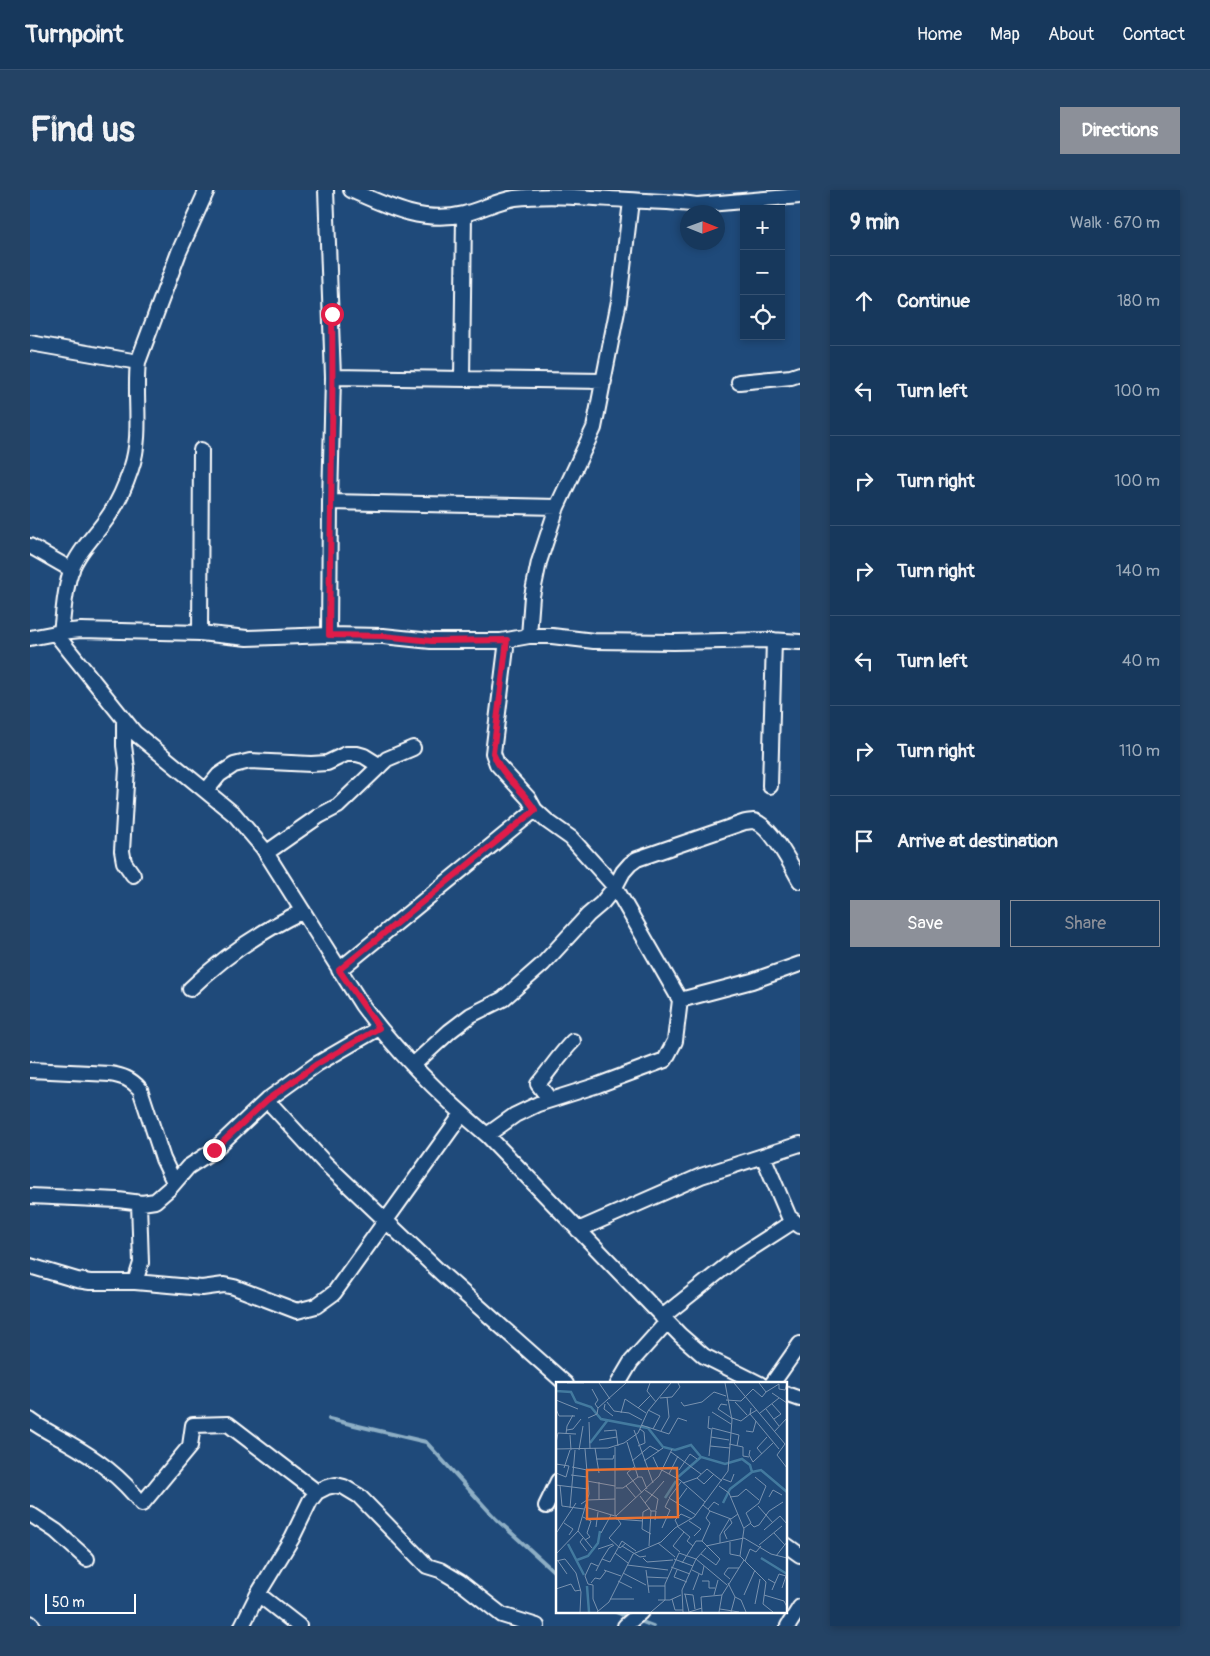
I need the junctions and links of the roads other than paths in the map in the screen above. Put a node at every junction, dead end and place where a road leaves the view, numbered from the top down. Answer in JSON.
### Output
{"nodes":[{"id":1,"x":207,"y":190,"type":"edge"},
{"id":2,"x":326,"y":190,"type":"edge"},
{"id":3,"x":351,"y":190,"type":"edge"},
{"id":4,"x":800,"y":192,"type":"edge"},
{"id":5,"x":503,"y":195,"type":"edge"},
{"id":6,"x":682,"y":196,"type":"edge"},
{"id":7,"x":800,"y":196,"type":"edge"},
{"id":8,"x":631,"y":201,"type":"junction"},
{"id":9,"x":464,"y":214,"type":"junction"},
{"id":10,"x":30,"y":343,"type":"edge"},
{"id":11,"x":138,"y":362,"type":"junction"},
{"id":12,"x":800,"y":374,"type":"edge"},
{"id":13,"x":333,"y":377,"type":"junction"},
{"id":14,"x":462,"y":379,"type":"junction"},
{"id":15,"x":604,"y":382,"type":"junction"},
{"id":16,"x":739,"y":382,"type":"dead end"},
{"id":17,"x":201,"y":450,"type":"dead end"},
{"id":18,"x":330,"y":502,"type":"junction"},
{"id":19,"x":558,"y":507,"type":"junction"},
{"id":20,"x":30,"y":546,"type":"edge"},
{"id":21,"x":72,"y":570,"type":"junction"},
{"id":22,"x":58,"y":632,"type":"junction"},
{"id":23,"x":200,"y":633,"type":"junction"},
{"id":24,"x":329,"y":635,"type":"junction"},
{"id":25,"x":529,"y":636,"type":"junction"},
{"id":26,"x":30,"y":638,"type":"edge"},
{"id":27,"x":507,"y":640,"type":"junction"},
{"id":28,"x":774,"y":640,"type":"junction"},
{"id":29,"x":800,"y":642,"type":"edge"},
{"id":30,"x":124,"y":720,"type":"junction"},
{"id":31,"x":413,"y":748,"type":"dead end"},
{"id":32,"x":380,"y":766,"type":"junction"},
{"id":33,"x":770,"y":786,"type":"dead end"},
{"id":34,"x":206,"y":791,"type":"junction"},
{"id":35,"x":535,"y":810,"type":"junction"},
{"id":36,"x":266,"y":853,"type":"junction"},
{"id":37,"x":132,"y":875,"type":"dead end"},
{"id":38,"x":800,"y":881,"type":"edge"},
{"id":39,"x":615,"y":887,"type":"junction"},
{"id":40,"x":303,"y":911,"type":"junction"},
{"id":41,"x":800,"y":964,"type":"edge"},
{"id":42,"x":339,"y":970,"type":"junction"},
{"id":43,"x":190,"y":989,"type":"dead end"},
{"id":44,"x":680,"y":1000,"type":"junction"},
{"id":45,"x":379,"y":1028,"type":"junction"},
{"id":46,"x":573,"y":1042,"type":"dead end"},
{"id":47,"x":413,"y":1065,"type":"junction"},
{"id":48,"x":30,"y":1070,"type":"edge"},
{"id":49,"x":267,"y":1100,"type":"junction"},
{"id":50,"x":550,"y":1100,"type":"junction"},
{"id":51,"x":462,"y":1114,"type":"junction"},
{"id":52,"x":487,"y":1135,"type":"junction"},
{"id":53,"x":800,"y":1144,"type":"edge"},
{"id":54,"x":763,"y":1156,"type":"junction"},
{"id":55,"x":174,"y":1182,"type":"junction"},
{"id":56,"x":30,"y":1196,"type":"edge"},
{"id":57,"x":139,"y":1203,"type":"junction"},
{"id":58,"x":386,"y":1220,"type":"junction"},
{"id":59,"x":797,"y":1224,"type":"edge"},
{"id":60,"x":578,"y":1230,"type":"junction"},
{"id":61,"x":30,"y":1266,"type":"edge"},
{"id":62,"x":135,"y":1282,"type":"junction"},
{"id":63,"x":665,"y":1319,"type":"junction"},
{"id":64,"x":800,"y":1344,"type":"edge"},
{"id":65,"x":564,"y":1382,"type":"edge"},
{"id":66,"x":619,"y":1382,"type":"edge"},
{"id":67,"x":756,"y":1382,"type":"edge"},
{"id":68,"x":773,"y":1382,"type":"edge"},
{"id":69,"x":788,"y":1395,"type":"edge"},
{"id":70,"x":800,"y":1399,"type":"edge"},
{"id":71,"x":30,"y":1420,"type":"edge"},
{"id":72,"x":556,"y":1485,"type":"edge"},
{"id":73,"x":317,"y":1492,"type":"junction"},
{"id":74,"x":546,"y":1506,"type":"dead end"},
{"id":75,"x":30,"y":1514,"type":"edge"},
{"id":76,"x":788,"y":1546,"type":"edge"},
{"id":77,"x":800,"y":1555,"type":"edge"},
{"id":78,"x":87,"y":1559,"type":"dead end"},
{"id":79,"x":258,"y":1594,"type":"junction"},
{"id":80,"x":800,"y":1607,"type":"edge"},
{"id":81,"x":639,"y":1614,"type":"edge"},
{"id":82,"x":30,"y":1623,"type":"edge"},
{"id":83,"x":33,"y":1626,"type":"edge"},
{"id":84,"x":242,"y":1626,"type":"edge"},
{"id":85,"x":300,"y":1626,"type":"edge"},
{"id":86,"x":537,"y":1626,"type":"edge"},
{"id":87,"x":625,"y":1626,"type":"edge"},
{"id":88,"x":788,"y":1626,"type":"edge"}],
"edges":[{"from":1,"to":11,"type":"street"},
{"from":2,"to":13,"type":"street"},
{"from":3,"to":9,"type":"street"},
{"from":4,"to":7,"type":"street"},
{"from":5,"to":8,"type":"street"},
{"from":5,"to":9,"type":"street"},
{"from":6,"to":7,"type":"street"},
{"from":6,"to":8,"type":"street"},
{"from":8,"to":15,"type":"street"},
{"from":9,"to":14,"type":"street"},
{"from":10,"to":11,"type":"street"},
{"from":11,"to":21,"type":"street"},
{"from":12,"to":16,"type":"street"},
{"from":13,"to":14,"type":"street"},
{"from":13,"to":18,"type":"street"},
{"from":14,"to":15,"type":"street"},
{"from":15,"to":19,"type":"street"},
{"from":17,"to":23,"type":"street"},
{"from":18,"to":19,"type":"street"},
{"from":18,"to":24,"type":"street"},
{"from":19,"to":25,"type":"street"},
{"from":20,"to":21,"type":"street"},
{"from":21,"to":22,"type":"street"},
{"from":22,"to":23,"type":"street"},
{"from":22,"to":26,"type":"street"},
{"from":22,"to":30,"type":"street"},
{"from":23,"to":24,"type":"street"},
{"from":24,"to":27,"type":"street"},
{"from":25,"to":27,"type":"street"},
{"from":25,"to":28,"type":"street"},
{"from":27,"to":35,"type":"street"},
{"from":28,"to":29,"type":"street"},
{"from":28,"to":33,"type":"street"},
{"from":30,"to":34,"type":"street"},
{"from":30,"to":37,"type":"street"},
{"from":31,"to":32,"type":"street"},
{"from":32,"to":34,"type":"street"},
{"from":32,"to":36,"type":"street"},
{"from":34,"to":36,"type":"street"},
{"from":35,"to":39,"type":"street"},
{"from":35,"to":42,"type":"street"},
{"from":36,"to":40,"type":"street"},
{"from":38,"to":39,"type":"street"},
{"from":39,"to":44,"type":"street"},
{"from":39,"to":47,"type":"street"},
{"from":40,"to":42,"type":"street"},
{"from":40,"to":43,"type":"street"},
{"from":41,"to":44,"type":"street"},
{"from":42,"to":45,"type":"street"},
{"from":44,"to":50,"type":"street"},
{"from":45,"to":47,"type":"street"},
{"from":45,"to":49,"type":"street"},
{"from":46,"to":50,"type":"street"},
{"from":47,"to":51,"type":"street"},
{"from":48,"to":55,"type":"street"},
{"from":49,"to":55,"type":"street"},
{"from":49,"to":58,"type":"street"},
{"from":50,"to":52,"type":"street"},
{"from":51,"to":52,"type":"street"},
{"from":51,"to":58,"type":"street"},
{"from":52,"to":60,"type":"street"},
{"from":53,"to":54,"type":"street"},
{"from":54,"to":59,"type":"street"},
{"from":54,"to":60,"type":"street"},
{"from":55,"to":57,"type":"street"},
{"from":56,"to":57,"type":"street"},
{"from":57,"to":62,"type":"street"},
{"from":58,"to":62,"type":"street"},
{"from":58,"to":65,"type":"street"},
{"from":59,"to":63,"type":"street"},
{"from":60,"to":63,"type":"street"},
{"from":61,"to":62,"type":"street"},
{"from":63,"to":66,"type":"street"},
{"from":63,"to":67,"type":"street"},
{"from":64,"to":68,"type":"street"},
{"from":69,"to":70,"type":"street"},
{"from":71,"to":73,"type":"street"},
{"from":72,"to":74,"type":"street"},
{"from":73,"to":79,"type":"street"},
{"from":73,"to":86,"type":"street"},
{"from":75,"to":78,"type":"street"},
{"from":76,"to":77,"type":"street"},
{"from":79,"to":84,"type":"street"},
{"from":79,"to":85,"type":"street"},
{"from":80,"to":88,"type":"street"},
{"from":81,"to":87,"type":"street"},
{"from":82,"to":83,"type":"street"}]}
